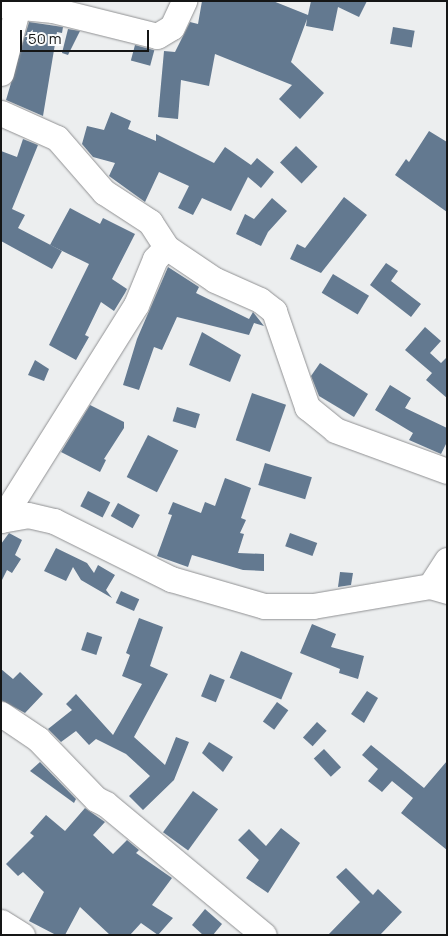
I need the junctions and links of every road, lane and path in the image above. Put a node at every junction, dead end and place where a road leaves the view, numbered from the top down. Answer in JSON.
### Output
{"nodes":[{"id":1,"x":184,"y":1,"type":"edge"},
{"id":2,"x":10,"y":6,"type":"edge"},
{"id":3,"x":55,"y":6,"type":"edge"},
{"id":4,"x":1,"y":73,"type":"edge"},
{"id":5,"x":1,"y":113,"type":"edge"},
{"id":6,"x":166,"y":247,"type":"junction"},
{"id":7,"x":447,"y":471,"type":"edge"},
{"id":8,"x":447,"y":560,"type":"edge"},
{"id":9,"x":438,"y":588,"type":"edge"},
{"id":10,"x":1,"y":714,"type":"edge"},
{"id":11,"x":1,"y":922,"type":"edge"},
{"id":12,"x":22,"y":935,"type":"edge"},
{"id":13,"x":264,"y":935,"type":"edge"}],
"edges":[{"from":1,"to":3,"type":"street"},
{"from":2,"to":3,"type":"street"},
{"from":2,"to":4,"type":"street"},
{"from":5,"to":6,"type":"street"},
{"from":6,"to":7,"type":"street"},
{"from":6,"to":9,"type":"street"},
{"from":8,"to":9,"type":"street"},
{"from":10,"to":13,"type":"street"},
{"from":11,"to":12,"type":"street"}]}
